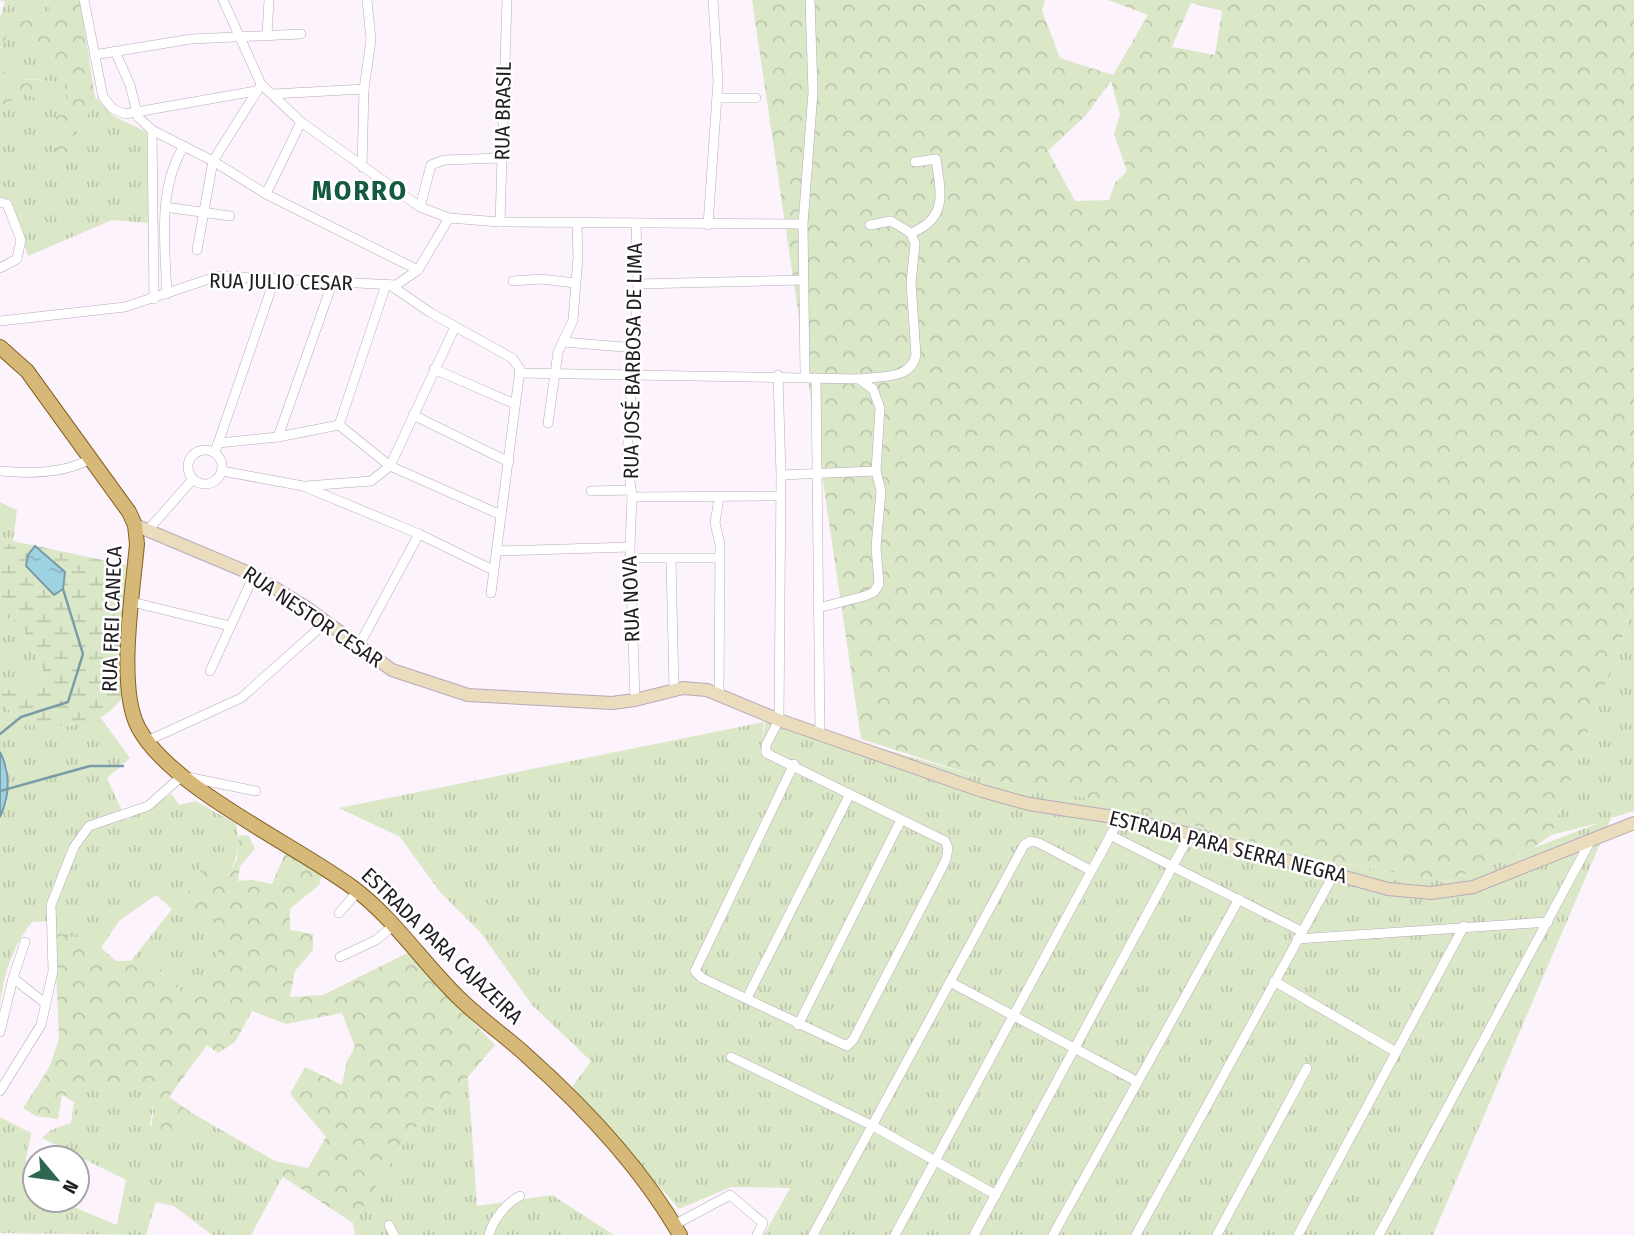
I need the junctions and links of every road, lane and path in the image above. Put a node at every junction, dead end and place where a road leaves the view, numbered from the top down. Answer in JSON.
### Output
{"nodes":[{"id":1,"x":84,"y":0,"type":"edge"},
{"id":2,"x":223,"y":0,"type":"edge"},
{"id":3,"x":268,"y":0,"type":"edge"},
{"id":4,"x":367,"y":0,"type":"edge"},
{"id":5,"x":507,"y":0,"type":"edge"},
{"id":6,"x":713,"y":0,"type":"edge"},
{"id":7,"x":810,"y":0,"type":"edge"},
{"id":8,"x":301,"y":34,"type":"dead end"},
{"id":9,"x":238,"y":35,"type":"junction"},
{"id":10,"x":267,"y":35,"type":"junction"},
{"id":11,"x":115,"y":51,"type":"junction"},
{"id":12,"x":94,"y":55,"type":"junction"},
{"id":13,"x":259,"y":88,"type":"junction"},
{"id":14,"x":363,"y":89,"type":"junction"},
{"id":15,"x":273,"y":94,"type":"junction"},
{"id":16,"x":717,"y":98,"type":"junction"},
{"id":17,"x":756,"y":98,"type":"dead end"},
{"id":18,"x":136,"y":111,"type":"junction"},
{"id":19,"x":301,"y":122,"type":"junction"},
{"id":20,"x":152,"y":130,"type":"junction"},
{"id":21,"x":184,"y":146,"type":"junction"},
{"id":22,"x":503,"y":158,"type":"junction"},
{"id":23,"x":213,"y":161,"type":"junction"},
{"id":24,"x":915,"y":162,"type":"dead end"},
{"id":25,"x":362,"y":167,"type":"junction"},
{"id":26,"x":266,"y":194,"type":"junction"},
{"id":27,"x":0,"y":202,"type":"edge"},
{"id":28,"x":165,"y":207,"type":"junction"},
{"id":29,"x":420,"y":207,"type":"junction"},
{"id":30,"x":201,"y":212,"type":"junction"},
{"id":31,"x":230,"y":216,"type":"dead end"},
{"id":32,"x":449,"y":218,"type":"junction"},
{"id":33,"x":500,"y":222,"type":"junction"},
{"id":34,"x":577,"y":224,"type":"junction"},
{"id":35,"x":803,"y":224,"type":"junction"},
{"id":36,"x":636,"y":225,"type":"junction"},
{"id":37,"x":708,"y":225,"type":"junction"},
{"id":38,"x":870,"y":225,"type":"dead end"},
{"id":39,"x":911,"y":233,"type":"junction"},
{"id":40,"x":197,"y":250,"type":"dead end"},
{"id":41,"x":0,"y":268,"type":"edge"},
{"id":42,"x":418,"y":270,"type":"junction"},
{"id":43,"x":275,"y":278,"type":"junction"},
{"id":44,"x":803,"y":280,"type":"junction"},
{"id":45,"x":332,"y":281,"type":"junction"},
{"id":46,"x":513,"y":281,"type":"dead end"},
{"id":47,"x":575,"y":283,"type":"junction"},
{"id":48,"x":638,"y":284,"type":"junction"},
{"id":49,"x":388,"y":285,"type":"junction"},
{"id":50,"x":167,"y":294,"type":"junction"},
{"id":51,"x":154,"y":299,"type":"junction"},
{"id":52,"x":0,"y":321,"type":"edge"},
{"id":53,"x":455,"y":327,"type":"junction"},
{"id":54,"x":571,"y":327,"type":"junction"},
{"id":55,"x":564,"y":342,"type":"junction"},
{"id":56,"x":586,"y":343,"type":"junction"},
{"id":57,"x":0,"y":347,"type":"edge"},
{"id":58,"x":635,"y":348,"type":"junction"},
{"id":59,"x":434,"y":369,"type":"junction"},
{"id":60,"x":519,"y":373,"type":"junction"},
{"id":61,"x":554,"y":374,"type":"junction"},
{"id":62,"x":778,"y":375,"type":"junction"},
{"id":63,"x":805,"y":376,"type":"junction"},
{"id":64,"x":633,"y":377,"type":"junction"},
{"id":65,"x":816,"y":378,"type":"junction"},
{"id":66,"x":859,"y":379,"type":"junction"},
{"id":67,"x":515,"y":404,"type":"junction"},
{"id":68,"x":413,"y":415,"type":"junction"},
{"id":69,"x":548,"y":423,"type":"dead end"},
{"id":70,"x":339,"y":425,"type":"junction"},
{"id":71,"x":278,"y":437,"type":"junction"},
{"id":72,"x":217,"y":448,"type":"junction"},
{"id":73,"x":92,"y":458,"type":"junction"},
{"id":74,"x":509,"y":461,"type":"junction"},
{"id":75,"x":390,"y":466,"type":"junction"},
{"id":76,"x":0,"y":471,"type":"edge"},
{"id":77,"x":222,"y":471,"type":"junction"},
{"id":78,"x":876,"y":471,"type":"junction"},
{"id":79,"x":781,"y":475,"type":"junction"},
{"id":80,"x":815,"y":475,"type":"junction"},
{"id":81,"x":193,"y":479,"type":"junction"},
{"id":82,"x":303,"y":486,"type":"junction"},
{"id":83,"x":591,"y":491,"type":"dead end"},
{"id":84,"x":631,"y":494,"type":"junction"},
{"id":85,"x":780,"y":496,"type":"junction"},
{"id":86,"x":719,"y":498,"type":"junction"},
{"id":87,"x":501,"y":515,"type":"junction"},
{"id":88,"x":142,"y":527,"type":"junction"},
{"id":89,"x":419,"y":534,"type":"junction"},
{"id":90,"x":630,"y":547,"type":"junction"},
{"id":91,"x":496,"y":551,"type":"junction"},
{"id":92,"x":632,"y":558,"type":"junction"},
{"id":93,"x":719,"y":558,"type":"junction"},
{"id":94,"x":671,"y":559,"type":"junction"},
{"id":95,"x":493,"y":570,"type":"junction"},
{"id":96,"x":254,"y":575,"type":"junction"},
{"id":97,"x":491,"y":593,"type":"dead end"},
{"id":98,"x":132,"y":602,"type":"junction"},
{"id":99,"x":818,"y":608,"type":"junction"},
{"id":100,"x":325,"y":623,"type":"junction"},
{"id":101,"x":230,"y":626,"type":"junction"},
{"id":102,"x":358,"y":648,"type":"junction"},
{"id":103,"x":210,"y":671,"type":"dead end"},
{"id":104,"x":674,"y":690,"type":"junction"},
{"id":105,"x":719,"y":694,"type":"junction"},
{"id":106,"x":635,"y":700,"type":"junction"},
{"id":107,"x":779,"y":720,"type":"junction"},
{"id":108,"x":820,"y":734,"type":"junction"},
{"id":109,"x":147,"y":741,"type":"junction"},
{"id":110,"x":161,"y":758,"type":"joint"},
{"id":111,"x":794,"y":764,"type":"junction"},
{"id":112,"x":182,"y":776,"type":"junction"},
{"id":113,"x":256,"y":791,"type":"dead end"},
{"id":114,"x":850,"y":794,"type":"junction"},
{"id":115,"x":1120,"y":818,"type":"junction"},
{"id":116,"x":901,"y":820,"type":"junction"},
{"id":117,"x":1634,"y":823,"type":"edge"},
{"id":118,"x":1190,"y":834,"type":"junction"},
{"id":119,"x":1110,"y":835,"type":"junction"},
{"id":120,"x":1591,"y":840,"type":"junction"},
{"id":121,"x":1173,"y":866,"type":"junction"},
{"id":122,"x":1090,"y":870,"type":"junction"},
{"id":123,"x":1334,"y":874,"type":"junction"},
{"id":124,"x":358,"y":891,"type":"junction"},
{"id":125,"x":1239,"y":899,"type":"junction"},
{"id":126,"x":339,"y":913,"type":"dead end"},
{"id":127,"x":1548,"y":922,"type":"junction"},
{"id":128,"x":394,"y":926,"type":"junction"},
{"id":129,"x":1464,"y":926,"type":"junction"},
{"id":130,"x":1299,"y":935,"type":"junction"},
{"id":131,"x":26,"y":942,"type":"dead end"},
{"id":132,"x":340,"y":957,"type":"dead end"},
{"id":133,"x":13,"y":978,"type":"junction"},
{"id":134,"x":1274,"y":981,"type":"junction"},
{"id":135,"x":950,"y":982,"type":"junction"},
{"id":136,"x":747,"y":998,"type":"junction"},
{"id":137,"x":47,"y":1004,"type":"junction"},
{"id":138,"x":1013,"y":1014,"type":"junction"},
{"id":139,"x":798,"y":1025,"type":"junction"},
{"id":140,"x":0,"y":1032,"type":"edge"},
{"id":141,"x":1075,"y":1046,"type":"junction"},
{"id":142,"x":1396,"y":1052,"type":"junction"},
{"id":143,"x":731,"y":1058,"type":"dead end"},
{"id":144,"x":1307,"y":1068,"type":"dead end"},
{"id":145,"x":1138,"y":1082,"type":"junction"},
{"id":146,"x":0,"y":1091,"type":"edge"},
{"id":147,"x":873,"y":1126,"type":"junction"},
{"id":148,"x":934,"y":1160,"type":"junction"},
{"id":149,"x":996,"y":1195,"type":"junction"},
{"id":150,"x":520,"y":1196,"type":"dead end"},
{"id":151,"x":389,"y":1225,"type":"dead end"},
{"id":152,"x":677,"y":1230,"type":"edge"},
{"id":153,"x":394,"y":1235,"type":"edge"},
{"id":154,"x":489,"y":1235,"type":"edge"},
{"id":155,"x":757,"y":1235,"type":"edge"},
{"id":156,"x":813,"y":1235,"type":"edge"},
{"id":157,"x":895,"y":1235,"type":"edge"},
{"id":158,"x":974,"y":1235,"type":"edge"},
{"id":159,"x":1053,"y":1235,"type":"edge"},
{"id":160,"x":1136,"y":1235,"type":"edge"},
{"id":161,"x":1217,"y":1235,"type":"edge"},
{"id":162,"x":1298,"y":1235,"type":"edge"},
{"id":163,"x":1379,"y":1235,"type":"edge"}],
"edges":[{"from":1,"to":12,"type":"street"},
{"from":2,"to":9,"type":"street"},
{"from":3,"to":10,"type":"street"},
{"from":4,"to":14,"type":"street"},
{"from":5,"to":22,"type":"street","name":"RUA BRASIL"},
{"from":6,"to":16,"type":"street"},
{"from":7,"to":35,"type":"street"},
{"from":8,"to":10,"type":"street"},
{"from":9,"to":10,"type":"street"},
{"from":9,"to":11,"type":"street"},
{"from":9,"to":13,"type":"street"},
{"from":11,"to":12,"type":"street"},
{"from":11,"to":18,"type":"street"},
{"from":12,"to":18,"type":"street"},
{"from":13,"to":15,"type":"street"},
{"from":13,"to":18,"type":"street"},
{"from":13,"to":23,"type":"street"},
{"from":14,"to":15,"type":"street"},
{"from":14,"to":25,"type":"street"},
{"from":15,"to":19,"type":"street"},
{"from":16,"to":17,"type":"street"},
{"from":16,"to":37,"type":"street"},
{"from":18,"to":20,"type":"street"},
{"from":19,"to":25,"type":"street"},
{"from":19,"to":26,"type":"street"},
{"from":20,"to":21,"type":"street"},
{"from":20,"to":51,"type":"street"},
{"from":21,"to":23,"type":"street"},
{"from":21,"to":28,"type":"street"},
{"from":22,"to":29,"type":"street"},
{"from":22,"to":33,"type":"street","name":"RUA BRASIL"},
{"from":23,"to":26,"type":"street"},
{"from":23,"to":30,"type":"street"},
{"from":24,"to":39,"type":"street"},
{"from":25,"to":29,"type":"street"},
{"from":26,"to":42,"type":"street"},
{"from":27,"to":41,"type":"street"},
{"from":28,"to":30,"type":"street"},
{"from":28,"to":50,"type":"street"},
{"from":29,"to":32,"type":"street"},
{"from":30,"to":31,"type":"street"},
{"from":30,"to":40,"type":"street"},
{"from":32,"to":33,"type":"street"},
{"from":32,"to":42,"type":"street"},
{"from":33,"to":34,"type":"street"},
{"from":34,"to":36,"type":"street"},
{"from":34,"to":47,"type":"street"},
{"from":35,"to":37,"type":"street"},
{"from":35,"to":44,"type":"street"},
{"from":36,"to":37,"type":"street"},
{"from":36,"to":48,"type":"street","name":"RUA JOSÉ BARBOSA DE LIMA"},
{"from":38,"to":39,"type":"street"},
{"from":39,"to":66,"type":"street"},
{"from":42,"to":49,"type":"street"},
{"from":43,"to":45,"type":"street","name":"RUA JULIO CESAR"},
{"from":43,"to":50,"type":"street","name":"RUA JULIO CESAR"},
{"from":43,"to":72,"type":"street"},
{"from":44,"to":48,"type":"street"},
{"from":44,"to":63,"type":"street"},
{"from":45,"to":49,"type":"street","name":"RUA JULIO CESAR"},
{"from":45,"to":71,"type":"street"},
{"from":46,"to":47,"type":"street"},
{"from":47,"to":54,"type":"street"},
{"from":48,"to":58,"type":"street","name":"RUA JOSÉ BARBOSA DE LIMA"},
{"from":49,"to":53,"type":"street"},
{"from":49,"to":70,"type":"street"},
{"from":50,"to":51,"type":"street","name":"RUA JULIO CESAR"},
{"from":51,"to":52,"type":"street","name":"RUA JULIO CESAR"},
{"from":53,"to":59,"type":"street"},
{"from":53,"to":60,"type":"street"},
{"from":54,"to":55,"type":"street"},
{"from":54,"to":56,"type":"street"},
{"from":55,"to":56,"type":"street"},
{"from":55,"to":61,"type":"street"},
{"from":56,"to":58,"type":"street"},
{"from":57,"to":73,"type":"main road","name":"RUA FREI CANECA"},
{"from":58,"to":64,"type":"street","name":"RUA JOSÉ BARBOSA DE LIMA"},
{"from":59,"to":67,"type":"street"},
{"from":59,"to":68,"type":"street"},
{"from":60,"to":61,"type":"street"},
{"from":60,"to":67,"type":"street"},
{"from":61,"to":64,"type":"street"},
{"from":61,"to":69,"type":"street"},
{"from":62,"to":63,"type":"street"},
{"from":62,"to":64,"type":"street"},
{"from":62,"to":79,"type":"street"},
{"from":63,"to":65,"type":"street"},
{"from":64,"to":84,"type":"street","name":"RUA JOSÉ BARBOSA DE LIMA"},
{"from":65,"to":66,"type":"street"},
{"from":65,"to":80,"type":"street"},
{"from":66,"to":78,"type":"street"},
{"from":67,"to":74,"type":"street"},
{"from":68,"to":74,"type":"street"},
{"from":68,"to":75,"type":"street"},
{"from":70,"to":71,"type":"street"},
{"from":70,"to":75,"type":"street"},
{"from":71,"to":72,"type":"street"},
{"from":72,"to":77,"type":"street"},
{"from":72,"to":81,"type":"street"},
{"from":73,"to":76,"type":"street"},
{"from":73,"to":88,"type":"main road","name":"RUA FREI CANECA"},
{"from":74,"to":87,"type":"street"},
{"from":75,"to":82,"type":"street"},
{"from":75,"to":87,"type":"street"},
{"from":77,"to":81,"type":"street"},
{"from":77,"to":82,"type":"street"},
{"from":78,"to":80,"type":"street"},
{"from":78,"to":99,"type":"street"},
{"from":79,"to":80,"type":"street"},
{"from":79,"to":85,"type":"street"},
{"from":80,"to":99,"type":"street"},
{"from":81,"to":88,"type":"street"},
{"from":82,"to":89,"type":"street"},
{"from":83,"to":84,"type":"street"},
{"from":84,"to":86,"type":"street"},
{"from":84,"to":90,"type":"street","name":"RUA NOVA"},
{"from":85,"to":86,"type":"street"},
{"from":85,"to":107,"type":"street"},
{"from":86,"to":93,"type":"street"},
{"from":87,"to":91,"type":"street"},
{"from":88,"to":96,"type":"street","name":"RUA NESTOR CESAR"},
{"from":88,"to":98,"type":"main road","name":"RUA FREI CANECA"},
{"from":89,"to":95,"type":"street"},
{"from":89,"to":102,"type":"street"},
{"from":90,"to":91,"type":"street"},
{"from":90,"to":92,"type":"street","name":"RUA NOVA"},
{"from":91,"to":95,"type":"street"},
{"from":92,"to":94,"type":"street"},
{"from":92,"to":106,"type":"street","name":"RUA NOVA"},
{"from":93,"to":94,"type":"street"},
{"from":93,"to":105,"type":"street"},
{"from":94,"to":104,"type":"street"},
{"from":95,"to":97,"type":"street"},
{"from":96,"to":100,"type":"street","name":"RUA NESTOR CESAR"},
{"from":96,"to":101,"type":"street"},
{"from":98,"to":101,"type":"street"},
{"from":98,"to":109,"type":"main road","name":"RUA FREI CANECA"},
{"from":99,"to":108,"type":"street"},
{"from":100,"to":102,"type":"street","name":"RUA NESTOR CESAR"},
{"from":100,"to":109,"type":"street"},
{"from":101,"to":103,"type":"street"},
{"from":102,"to":106,"type":"street","name":"RUA NESTOR CESAR"},
{"from":104,"to":105,"type":"street","name":"RUA NESTOR CESAR"},
{"from":104,"to":106,"type":"street","name":"RUA NESTOR CESAR"},
{"from":105,"to":107,"type":"street","name":"RUA NESTOR CESAR"},
{"from":107,"to":108,"type":"street","name":"RUA NESTOR CESAR"},
{"from":107,"to":111,"type":"street"},
{"from":108,"to":115,"type":"street","name":"ESTRADA PARA SERRA NEGRA"},
{"from":109,"to":110,"type":"main road","name":"RUA FREI CANECA"},
{"from":110,"to":112,"type":"main road","name":"ESTRADA PARA CAJAZEIRA"},
{"from":111,"to":114,"type":"street"},
{"from":111,"to":136,"type":"street"},
{"from":112,"to":113,"type":"street"},
{"from":112,"to":124,"type":"main road","name":"ESTRADA PARA CAJAZEIRA"},
{"from":112,"to":137,"type":"street"},
{"from":114,"to":116,"type":"street"},
{"from":114,"to":136,"type":"street"},
{"from":115,"to":118,"type":"street","name":"ESTRADA PARA SERRA NEGRA"},
{"from":115,"to":119,"type":"street"},
{"from":116,"to":139,"type":"street"},
{"from":116,"to":139,"type":"street"},
{"from":117,"to":120,"type":"street","name":"ESTRADA PARA SERRA NEGRA"},
{"from":118,"to":121,"type":"street"},
{"from":118,"to":123,"type":"street","name":"ESTRADA PARA SERRA NEGRA"},
{"from":119,"to":121,"type":"street"},
{"from":119,"to":122,"type":"street"},
{"from":120,"to":123,"type":"street","name":"ESTRADA PARA SERRA NEGRA"},
{"from":120,"to":127,"type":"street"},
{"from":121,"to":125,"type":"street"},
{"from":121,"to":141,"type":"street"},
{"from":122,"to":135,"type":"street"},
{"from":122,"to":138,"type":"street"},
{"from":123,"to":130,"type":"street"},
{"from":124,"to":126,"type":"street"},
{"from":124,"to":128,"type":"main road","name":"ESTRADA PARA CAJAZEIRA"},
{"from":125,"to":130,"type":"street"},
{"from":125,"to":145,"type":"street"},
{"from":127,"to":129,"type":"street"},
{"from":127,"to":163,"type":"street"},
{"from":128,"to":132,"type":"street"},
{"from":128,"to":152,"type":"main road","name":"ESTRADA PARA CAJAZEIRA"},
{"from":129,"to":130,"type":"street"},
{"from":129,"to":142,"type":"street"},
{"from":130,"to":134,"type":"street"},
{"from":131,"to":133,"type":"street"},
{"from":133,"to":137,"type":"street"},
{"from":133,"to":140,"type":"street"},
{"from":134,"to":142,"type":"street"},
{"from":134,"to":160,"type":"street"},
{"from":135,"to":138,"type":"street"},
{"from":135,"to":147,"type":"street"},
{"from":136,"to":139,"type":"street"},
{"from":137,"to":146,"type":"street"},
{"from":138,"to":141,"type":"street"},
{"from":138,"to":148,"type":"street"},
{"from":141,"to":145,"type":"street"},
{"from":141,"to":149,"type":"street"},
{"from":142,"to":162,"type":"street"},
{"from":143,"to":147,"type":"street"},
{"from":144,"to":161,"type":"street"},
{"from":145,"to":159,"type":"street"},
{"from":147,"to":148,"type":"street"},
{"from":147,"to":156,"type":"street"},
{"from":148,"to":149,"type":"street"},
{"from":148,"to":157,"type":"street"},
{"from":149,"to":158,"type":"street"},
{"from":150,"to":154,"type":"street"},
{"from":151,"to":153,"type":"street"},
{"from":152,"to":155,"type":"street"}]}
